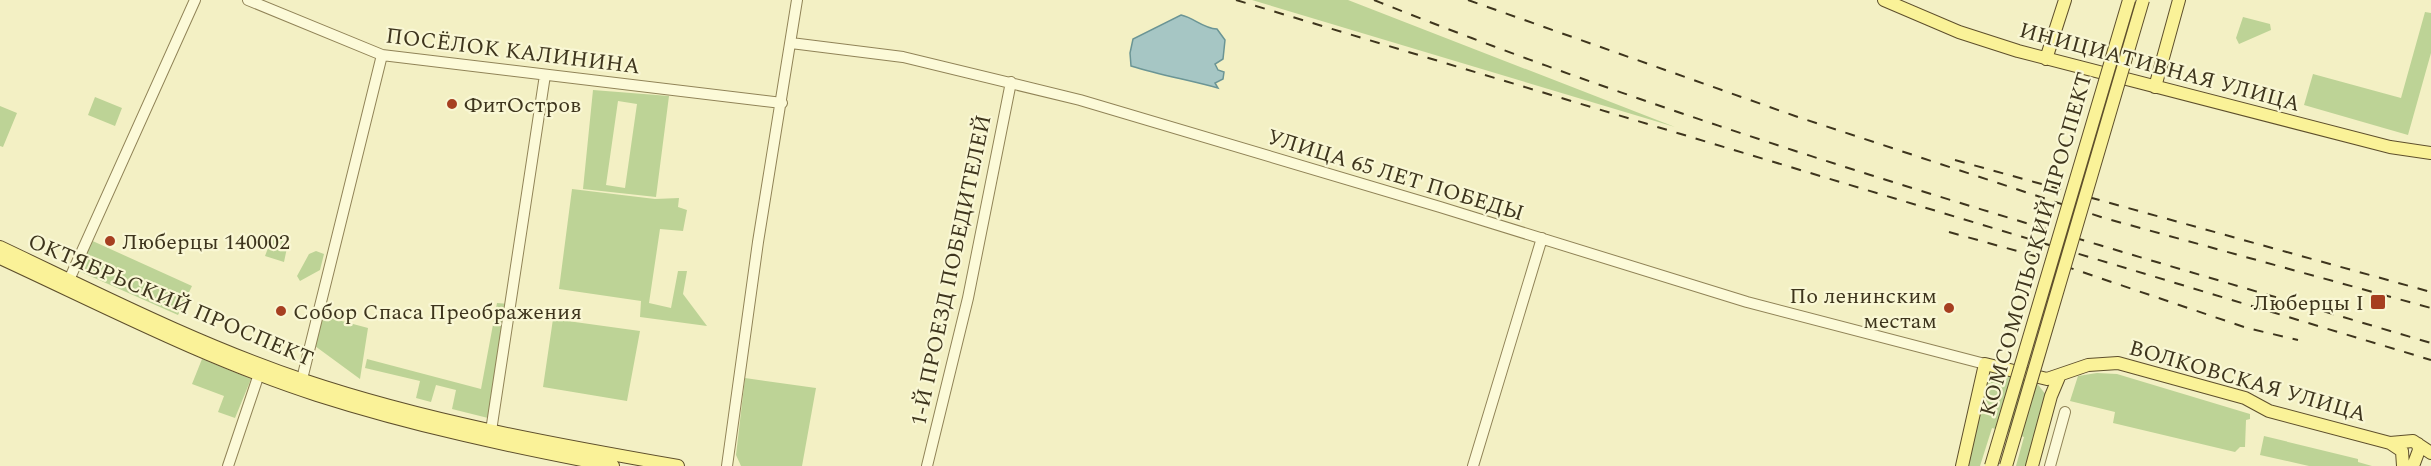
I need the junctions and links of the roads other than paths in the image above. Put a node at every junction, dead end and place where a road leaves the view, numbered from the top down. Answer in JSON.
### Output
{"nodes":[{"id":1,"x":195,"y":0,"type":"edge"},
{"id":2,"x":248,"y":0,"type":"edge"},
{"id":3,"x":797,"y":0,"type":"edge"},
{"id":4,"x":1884,"y":0,"type":"edge"},
{"id":5,"x":2065,"y":0,"type":"edge"},
{"id":6,"x":2129,"y":0,"type":"edge"},
{"id":7,"x":2143,"y":0,"type":"edge"},
{"id":8,"x":2179,"y":0,"type":"edge"},
{"id":9,"x":791,"y":43,"type":"junction"},
{"id":10,"x":382,"y":55,"type":"junction"},
{"id":11,"x":2046,"y":59,"type":"junction"},
{"id":12,"x":545,"y":75,"type":"junction"},
{"id":13,"x":1011,"y":82,"type":"junction"},
{"id":14,"x":2155,"y":87,"type":"junction"},
{"id":15,"x":782,"y":103,"type":"junction"},
{"id":16,"x":2431,"y":153,"type":"edge"},
{"id":17,"x":1542,"y":238,"type":"junction"},
{"id":18,"x":0,"y":247,"type":"edge"},
{"id":19,"x":0,"y":258,"type":"edge"},
{"id":20,"x":69,"y":280,"type":"junction"},
{"id":21,"x":1985,"y":364,"type":"junction"},
{"id":22,"x":259,"y":374,"type":"junction"},
{"id":23,"x":2059,"y":377,"type":"junction"},
{"id":24,"x":302,"y":380,"type":"junction"},
{"id":25,"x":2065,"y":412,"type":"dead end"},
{"id":26,"x":491,"y":431,"type":"junction"},
{"id":27,"x":2403,"y":453,"type":"edge"},
{"id":28,"x":2421,"y":454,"type":"edge"},
{"id":29,"x":228,"y":466,"type":"edge"},
{"id":30,"x":613,"y":466,"type":"edge"},
{"id":31,"x":678,"y":466,"type":"edge"},
{"id":32,"x":727,"y":466,"type":"edge"},
{"id":33,"x":927,"y":466,"type":"edge"},
{"id":34,"x":1473,"y":466,"type":"edge"},
{"id":35,"x":1962,"y":466,"type":"edge"},
{"id":36,"x":1991,"y":466,"type":"edge"},
{"id":37,"x":2006,"y":466,"type":"edge"},
{"id":38,"x":2032,"y":466,"type":"edge"},
{"id":39,"x":2050,"y":466,"type":"edge"}],
"edges":[{"from":1,"to":20,"type":"street"},
{"from":2,"to":10,"type":"street","name":"ПОСЁЛОК КАЛИНИНА"},
{"from":3,"to":9,"type":"street"},
{"from":4,"to":11,"type":"main road","name":"ИНИЦИАТИВНАЯ УЛИЦА"},
{"from":5,"to":11,"type":"main road"},
{"from":6,"to":36,"type":"main road","name":"КОМСОМОЛЬСКИЙ ПРОСПЕКТ","bridge":true},
{"from":7,"to":37,"type":"main road","name":"КОМСОМОЛЬСКИЙ ПРОСПЕКТ","bridge":true},
{"from":8,"to":14,"type":"main road"},
{"from":9,"to":13,"type":"street","name":"УЛИЦА 65 ЛЕТ ПОБЕДЫ"},
{"from":9,"to":15,"type":"street"},
{"from":10,"to":12,"type":"street","name":"ПОСЁЛОК КАЛИНИНА"},
{"from":10,"to":24,"type":"street"},
{"from":11,"to":14,"type":"main road","name":"ИНИЦИАТИВНАЯ УЛИЦА"},
{"from":12,"to":15,"type":"street","name":"ПОСЁЛОК КАЛИНИНА"},
{"from":12,"to":26,"type":"street"},
{"from":13,"to":17,"type":"street","name":"УЛИЦА 65 ЛЕТ ПОБЕДЫ"},
{"from":13,"to":33,"type":"street","name":"1-Й ПРОЕЗД ПОБЕДИТЕЛЕЙ"},
{"from":14,"to":16,"type":"main road","name":"ИНИЦИАТИВНАЯ УЛИЦА"},
{"from":15,"to":32,"type":"street"},
{"from":17,"to":21,"type":"street","name":"УЛИЦА 65 ЛЕТ ПОБЕДЫ"},
{"from":17,"to":34,"type":"street"},
{"from":18,"to":20,"type":"main road","name":"ОКТЯБРЬСКИЙ ПРОСПЕКТ"},
{"from":19,"to":22,"type":"main road","name":"ОКТЯБРЬСКИЙ ПРОСПЕКТ"},
{"from":20,"to":24,"type":"main road","name":"ОКТЯБРЬСКИЙ ПРОСПЕКТ"},
{"from":21,"to":23,"type":"main road"},
{"from":21,"to":35,"type":"main road"},
{"from":22,"to":29,"type":"street"},
{"from":22,"to":30,"type":"main road","name":"ОКТЯБРЬСКИЙ ПРОСПЕКТ"},
{"from":23,"to":27,"type":"main road","name":"ВОЛКОВСКАЯ УЛИЦА"},
{"from":23,"to":38,"type":"main road"},
{"from":24,"to":26,"type":"main road","name":"ОКТЯБРЬСКИЙ ПРОСПЕКТ"},
{"from":25,"to":39,"type":"street"},
{"from":26,"to":31,"type":"main road","name":"ОКТЯБРЬСКИЙ ПРОСПЕКТ"},
{"from":27,"to":28,"type":"main road","name":"ВОЛКОВСКАЯ УЛИЦА"}]}
